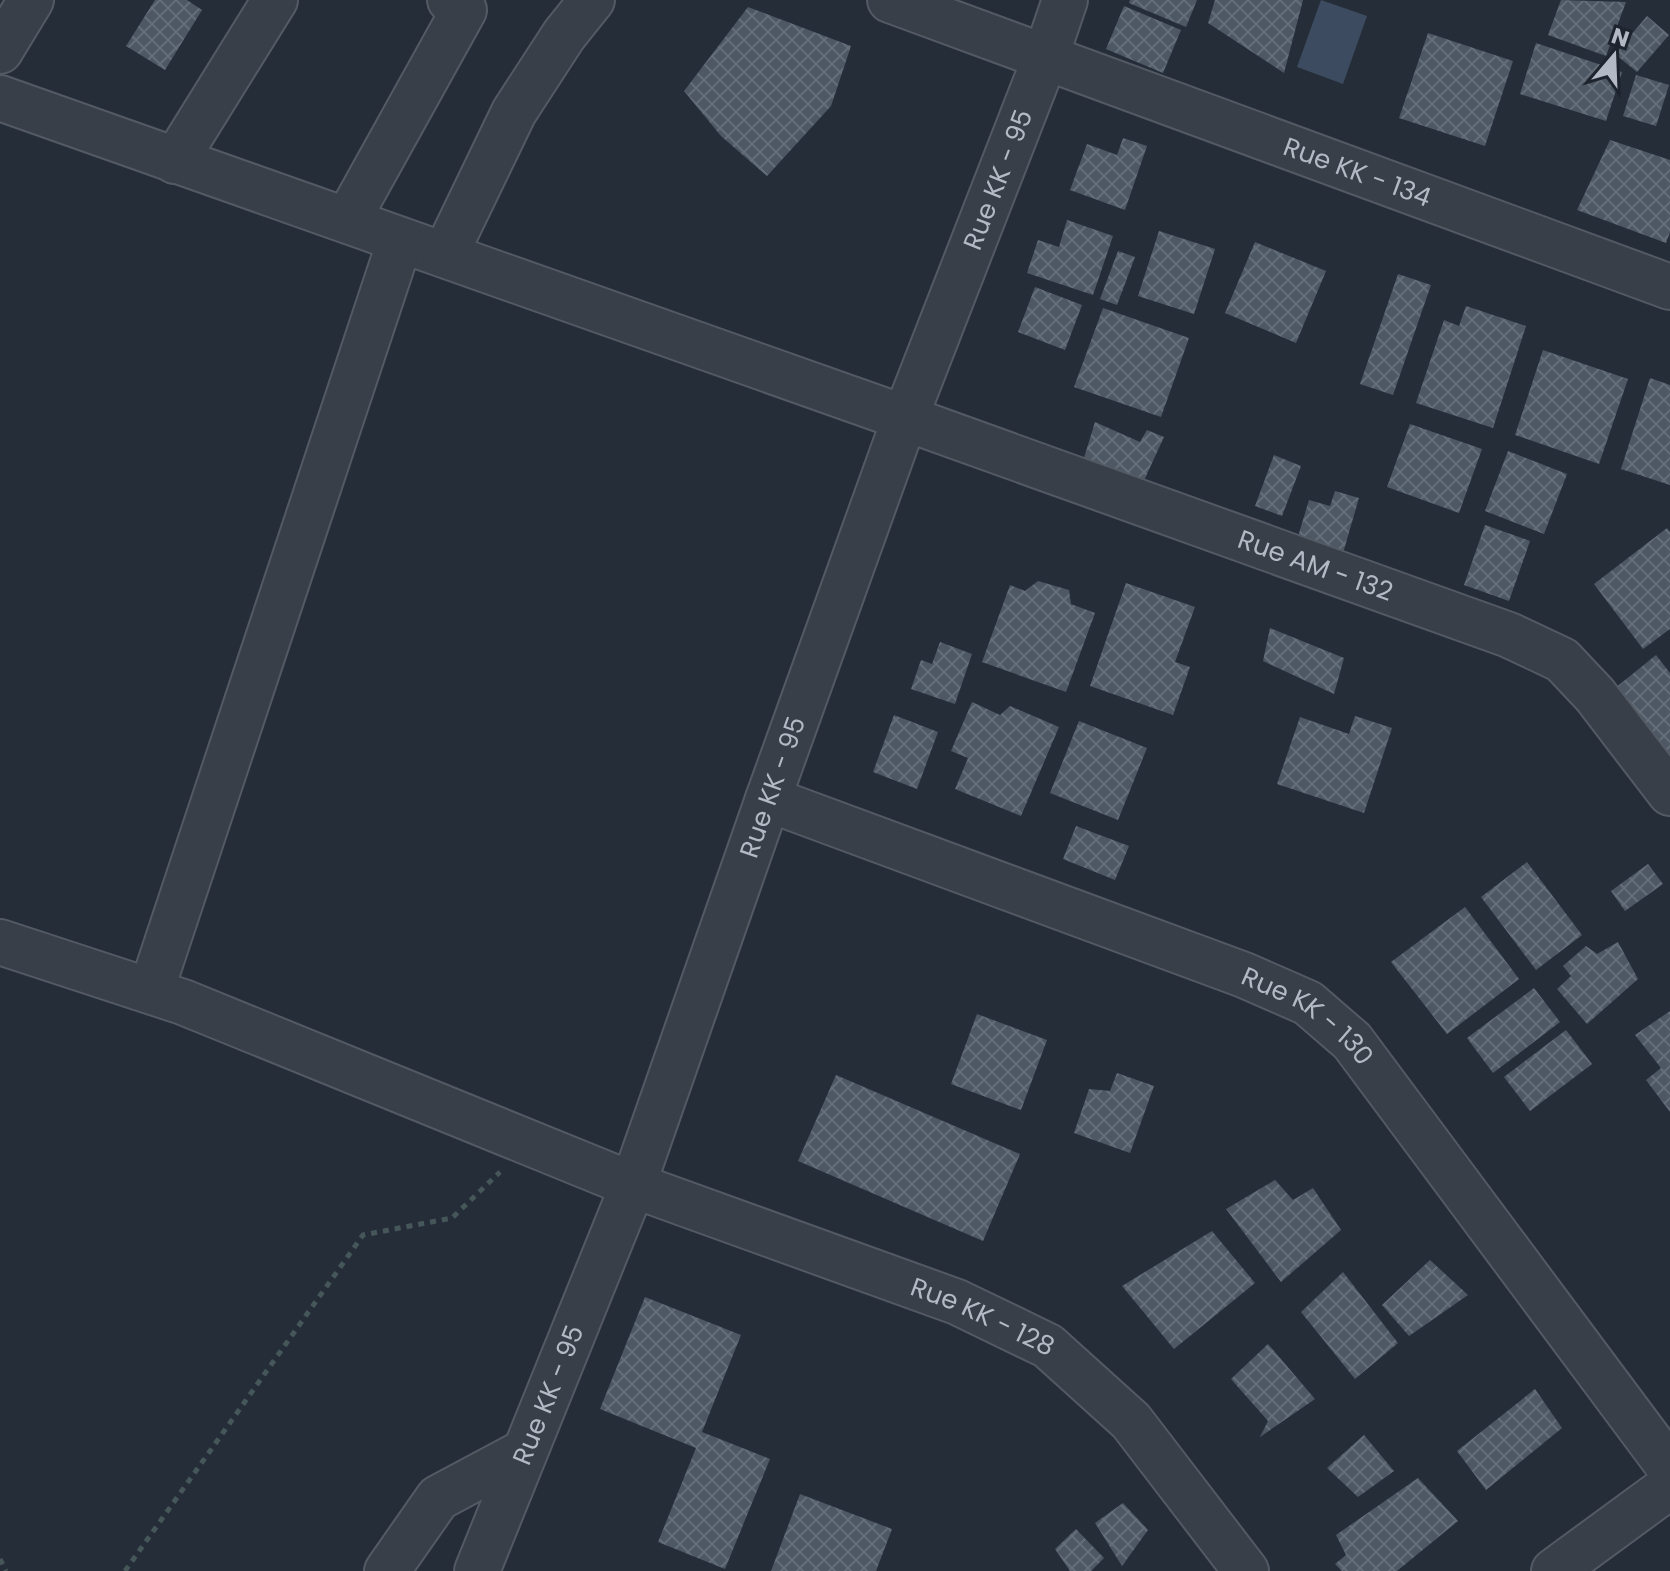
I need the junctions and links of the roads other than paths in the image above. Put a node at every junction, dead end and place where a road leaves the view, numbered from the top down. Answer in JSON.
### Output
{"nodes":[{"id":1,"x":31,"y":0,"type":"edge"},
{"id":2,"x":275,"y":0,"type":"edge"},
{"id":3,"x":450,"y":0,"type":"edge"},
{"id":4,"x":592,"y":0,"type":"edge"},
{"id":5,"x":890,"y":0,"type":"edge"},
{"id":6,"x":1065,"y":0,"type":"edge"},
{"id":7,"x":0,"y":51,"type":"edge"},
{"id":8,"x":1046,"y":56,"type":"junction"},
{"id":9,"x":0,"y":98,"type":"edge"},
{"id":10,"x":175,"y":161,"type":"junction"},
{"id":11,"x":348,"y":219,"type":"junction"},
{"id":12,"x":400,"y":241,"type":"junction"},
{"id":13,"x":445,"y":255,"type":"junction"},
{"id":14,"x":1670,"y":287,"type":"edge"},
{"id":15,"x":905,"y":418,"type":"junction"},
{"id":16,"x":1670,"y":793,"type":"edge"},
{"id":17,"x":768,"y":799,"type":"junction"},
{"id":18,"x":0,"y":942,"type":"edge"},
{"id":19,"x":151,"y":991,"type":"junction"},
{"id":20,"x":633,"y":1185,"type":"junction"},
{"id":21,"x":524,"y":1452,"type":"junction"},
{"id":22,"x":1670,"y":1468,"type":"edge"},
{"id":23,"x":1670,"y":1486,"type":"edge"},
{"id":24,"x":490,"y":1567,"type":"edge"},
{"id":25,"x":387,"y":1571,"type":"edge"},
{"id":26,"x":1246,"y":1571,"type":"edge"},
{"id":27,"x":1554,"y":1571,"type":"edge"}],
"edges":[{"from":1,"to":7,"type":"street"},
{"from":2,"to":10,"type":"street"},
{"from":3,"to":11,"type":"street"},
{"from":4,"to":13,"type":"street"},
{"from":5,"to":8,"type":"street","name":"Rue KK - 134"},
{"from":6,"to":8,"type":"street","name":"Rue KK - 95"},
{"from":8,"to":14,"type":"street","name":"Rue KK - 134"},
{"from":8,"to":15,"type":"street","name":"Rue KK - 95"},
{"from":9,"to":10,"type":"street","name":"Rue AM - 132"},
{"from":10,"to":11,"type":"street","name":"Rue AM - 132"},
{"from":11,"to":12,"type":"street","name":"Rue AM - 132"},
{"from":12,"to":13,"type":"street","name":"Rue AM - 132"},
{"from":12,"to":19,"type":"street"},
{"from":13,"to":15,"type":"street","name":"Rue AM - 132"},
{"from":15,"to":16,"type":"street","name":"Rue AM - 132"},
{"from":15,"to":17,"type":"street","name":"Rue KK - 95"},
{"from":17,"to":20,"type":"street","name":"Rue KK - 95"},
{"from":17,"to":22,"type":"street","name":"Rue KK - 130"},
{"from":18,"to":19,"type":"street","name":"Rue KK - 128"},
{"from":19,"to":20,"type":"street","name":"Rue KK - 128"},
{"from":20,"to":21,"type":"street","name":"Rue KK - 95"},
{"from":20,"to":26,"type":"street","name":"Rue KK - 128"},
{"from":21,"to":24,"type":"street","name":"Rue KK - 95"},
{"from":21,"to":25,"type":"street"},
{"from":23,"to":27,"type":"street"}]}
